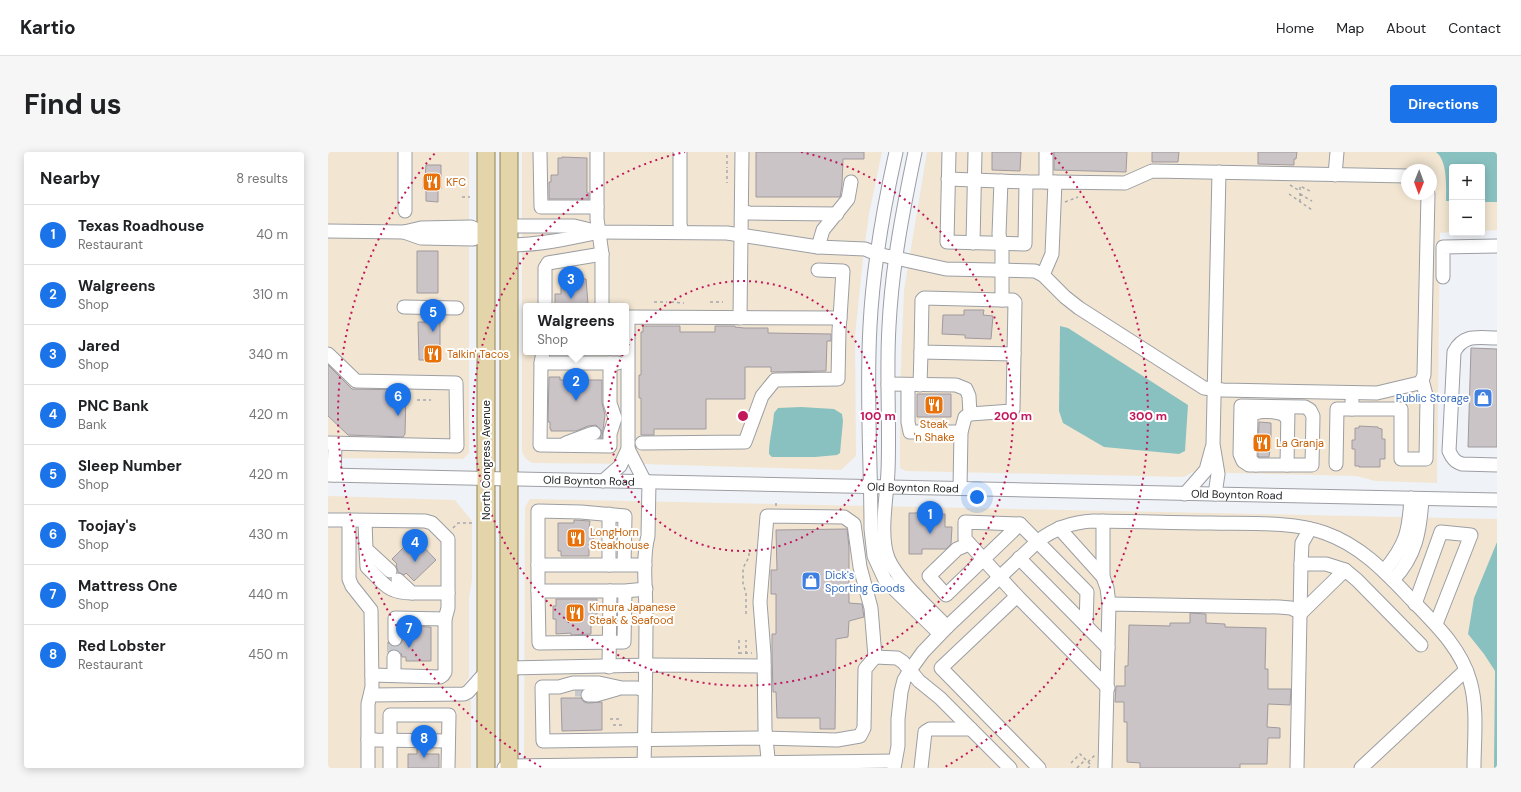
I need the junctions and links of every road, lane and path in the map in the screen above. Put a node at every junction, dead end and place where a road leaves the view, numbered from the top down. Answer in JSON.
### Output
{"nodes":[{"id":1,"x":405,"y":152,"type":"edge"},
{"id":2,"x":486,"y":152,"type":"edge"},
{"id":3,"x":509,"y":152,"type":"edge"},
{"id":4,"x":540,"y":152,"type":"edge"},
{"id":5,"x":598,"y":152,"type":"edge"},
{"id":6,"x":680,"y":152,"type":"edge"},
{"id":7,"x":742,"y":152,"type":"edge"},
{"id":8,"x":896,"y":152,"type":"edge"},
{"id":9,"x":915,"y":152,"type":"edge"},
{"id":10,"x":949,"y":152,"type":"edge"},
{"id":11,"x":975,"y":152,"type":"edge"},
{"id":12,"x":1046,"y":152,"type":"edge"},
{"id":13,"x":1338,"y":152,"type":"edge"},
{"id":14,"x":727,"y":155,"type":"dead end"},
{"id":15,"x":1219,"y":172,"type":"junction"},
{"id":16,"x":1335,"y":175,"type":"junction"},
{"id":17,"x":1401,"y":176,"type":"edge"},
{"id":18,"x":948,"y":179,"type":"junction"},
{"id":19,"x":975,"y":180,"type":"junction"},
{"id":20,"x":1001,"y":181,"type":"junction"},
{"id":21,"x":851,"y":182,"type":"dead end"},
{"id":22,"x":1026,"y":182,"type":"junction"},
{"id":23,"x":1050,"y":182,"type":"junction"},
{"id":24,"x":727,"y":183,"type":"dead end"},
{"id":25,"x":1289,"y":185,"type":"dead end"},
{"id":26,"x":1312,"y":192,"type":"dead end"},
{"id":27,"x":1300,"y":193,"type":"junction"},
{"id":28,"x":1289,"y":194,"type":"dead end"},
{"id":29,"x":462,"y":197,"type":"dead end"},
{"id":30,"x":470,"y":197,"type":"dead end"},
{"id":31,"x":1078,"y":197,"type":"dead end"},
{"id":32,"x":486,"y":198,"type":"junction"},
{"id":33,"x":1428,"y":200,"type":"edge"},
{"id":34,"x":1312,"y":201,"type":"dead end"},
{"id":35,"x":1063,"y":202,"type":"dead end"},
{"id":36,"x":1300,"y":202,"type":"junction"},
{"id":37,"x":597,"y":207,"type":"junction"},
{"id":38,"x":1312,"y":210,"type":"dead end"},
{"id":39,"x":405,"y":211,"type":"dead end"},
{"id":40,"x":742,"y":211,"type":"junction"},
{"id":41,"x":836,"y":214,"type":"junction"},
{"id":42,"x":509,"y":226,"type":"junction"},
{"id":43,"x":328,"y":231,"type":"edge"},
{"id":44,"x":599,"y":232,"type":"junction"},
{"id":45,"x":682,"y":232,"type":"junction"},
{"id":46,"x":486,"y":234,"type":"junction"},
{"id":47,"x":740,"y":235,"type":"junction"},
{"id":48,"x":973,"y":243,"type":"junction"},
{"id":49,"x":1001,"y":243,"type":"junction"},
{"id":50,"x":509,"y":245,"type":"junction"},
{"id":51,"x":1497,"y":246,"type":"edge"},
{"id":52,"x":818,"y":247,"type":"junction"},
{"id":53,"x":602,"y":254,"type":"junction"},
{"id":54,"x":877,"y":254,"type":"junction"},
{"id":55,"x":895,"y":258,"type":"junction"},
{"id":56,"x":818,"y":270,"type":"dead end"},
{"id":57,"x":1002,"y":271,"type":"junction"},
{"id":58,"x":509,"y":272,"type":"junction"},
{"id":59,"x":1043,"y":275,"type":"junction"},
{"id":60,"x":1443,"y":277,"type":"dead end"},
{"id":61,"x":1002,"y":300,"type":"junction"},
{"id":62,"x":654,"y":302,"type":"dead end"},
{"id":63,"x":667,"y":302,"type":"dead end"},
{"id":64,"x":671,"y":302,"type":"dead end"},
{"id":65,"x":710,"y":302,"type":"dead end"},
{"id":66,"x":723,"y":302,"type":"dead end"},
{"id":67,"x":545,"y":303,"type":"edge"},
{"id":68,"x":602,"y":303,"type":"edge"},
{"id":69,"x":684,"y":303,"type":"dead end"},
{"id":70,"x":404,"y":307,"type":"dead end"},
{"id":71,"x":457,"y":308,"type":"dead end"},
{"id":72,"x":629,"y":317,"type":"edge"},
{"id":73,"x":740,"y":318,"type":"junction"},
{"id":74,"x":840,"y":318,"type":"junction"},
{"id":75,"x":1497,"y":338,"type":"edge"},
{"id":76,"x":921,"y":352,"type":"junction"},
{"id":77,"x":328,"y":354,"type":"edge"},
{"id":78,"x":1014,"y":354,"type":"junction"},
{"id":79,"x":628,"y":355,"type":"edge"},
{"id":80,"x":542,"y":358,"type":"edge"},
{"id":81,"x":604,"y":359,"type":"edge"},
{"id":82,"x":628,"y":363,"type":"junction"},
{"id":83,"x":1422,"y":380,"type":"junction"},
{"id":84,"x":888,"y":384,"type":"junction"},
{"id":85,"x":912,"y":387,"type":"junction"},
{"id":86,"x":1214,"y":390,"type":"junction"},
{"id":87,"x":1242,"y":390,"type":"junction"},
{"id":88,"x":1286,"y":391,"type":"junction"},
{"id":89,"x":1354,"y":393,"type":"junction"},
{"id":90,"x":970,"y":396,"type":"junction"},
{"id":91,"x":417,"y":400,"type":"dead end"},
{"id":92,"x":431,"y":400,"type":"dead end"},
{"id":93,"x":1241,"y":406,"type":"junction"},
{"id":94,"x":1352,"y":409,"type":"junction"},
{"id":95,"x":997,"y":411,"type":"junction"},
{"id":96,"x":1287,"y":412,"type":"junction"},
{"id":97,"x":970,"y":414,"type":"junction"},
{"id":98,"x":615,"y":418,"type":"junction"},
{"id":99,"x":628,"y":418,"type":"junction"},
{"id":100,"x":888,"y":431,"type":"junction"},
{"id":101,"x":910,"y":432,"type":"junction"},
{"id":102,"x":959,"y":432,"type":"junction"},
{"id":103,"x":603,"y":434,"type":"junction"},
{"id":104,"x":642,"y":443,"type":"dead end"},
{"id":105,"x":331,"y":444,"type":"edge"},
{"id":106,"x":1213,"y":444,"type":"junction"},
{"id":107,"x":561,"y":446,"type":"junction"},
{"id":108,"x":628,"y":449,"type":"junction"},
{"id":109,"x":1336,"y":464,"type":"dead end"},
{"id":110,"x":1256,"y":465,"type":"junction"},
{"id":111,"x":1287,"y":465,"type":"junction"},
{"id":112,"x":1497,"y":465,"type":"edge"},
{"id":113,"x":331,"y":475,"type":"edge"},
{"id":114,"x":486,"y":478,"type":"junction"},
{"id":115,"x":509,"y":479,"type":"junction"},
{"id":116,"x":603,"y":481,"type":"junction"},
{"id":117,"x":647,"y":482,"type":"junction"},
{"id":118,"x":870,"y":487,"type":"junction"},
{"id":119,"x":886,"y":487,"type":"junction"},
{"id":120,"x":960,"y":488,"type":"junction"},
{"id":121,"x":1185,"y":494,"type":"junction"},
{"id":122,"x":1214,"y":494,"type":"junction"},
{"id":123,"x":1416,"y":498,"type":"junction"},
{"id":124,"x":1497,"y":500,"type":"edge"},
{"id":125,"x":609,"y":514,"type":"junction"},
{"id":126,"x":328,"y":520,"type":"edge"},
{"id":127,"x":349,"y":520,"type":"junction"},
{"id":128,"x":365,"y":521,"type":"junction"},
{"id":129,"x":1103,"y":521,"type":"junction"},
{"id":130,"x":473,"y":523,"type":"dead end"},
{"id":131,"x":1020,"y":524,"type":"junction"},
{"id":132,"x":1059,"y":528,"type":"junction"},
{"id":133,"x":1310,"y":529,"type":"junction"},
{"id":134,"x":451,"y":531,"type":"dead end"},
{"id":135,"x":1038,"y":541,"type":"junction"},
{"id":136,"x":968,"y":544,"type":"junction"},
{"id":137,"x":366,"y":548,"type":"junction"},
{"id":138,"x":750,"y":549,"type":"dead end"},
{"id":139,"x":1019,"y":558,"type":"junction"},
{"id":140,"x":984,"y":559,"type":"junction"},
{"id":141,"x":1301,"y":564,"type":"junction"},
{"id":142,"x":538,"y":565,"type":"junction"},
{"id":143,"x":609,"y":565,"type":"junction"},
{"id":144,"x":624,"y":565,"type":"junction"},
{"id":145,"x":646,"y":565,"type":"junction"},
{"id":146,"x":1345,"y":570,"type":"junction"},
{"id":147,"x":1388,"y":576,"type":"junction"},
{"id":148,"x":1000,"y":577,"type":"junction"},
{"id":149,"x":1103,"y":577,"type":"junction"},
{"id":150,"x":646,"y":589,"type":"junction"},
{"id":151,"x":538,"y":591,"type":"junction"},
{"id":152,"x":610,"y":592,"type":"junction"},
{"id":153,"x":625,"y":592,"type":"junction"},
{"id":154,"x":412,"y":593,"type":"junction"},
{"id":155,"x":448,"y":593,"type":"junction"},
{"id":156,"x":1017,"y":596,"type":"junction"},
{"id":157,"x":1109,"y":604,"type":"junction"},
{"id":158,"x":1415,"y":604,"type":"junction"},
{"id":159,"x":1301,"y":613,"type":"junction"},
{"id":160,"x":746,"y":614,"type":"dead end"},
{"id":161,"x":445,"y":618,"type":"junction"},
{"id":162,"x":1436,"y":624,"type":"junction"},
{"id":163,"x":1086,"y":626,"type":"junction"},
{"id":164,"x":944,"y":631,"type":"junction"},
{"id":165,"x":395,"y":639,"type":"tunnel mouth"},
{"id":166,"x":739,"y":640,"type":"dead end"},
{"id":167,"x":746,"y":640,"type":"dead end"},
{"id":168,"x":609,"y":643,"type":"junction"},
{"id":169,"x":1421,"y":644,"type":"dead end"},
{"id":170,"x":1108,"y":648,"type":"junction"},
{"id":171,"x":739,"y":653,"type":"junction"},
{"id":172,"x":746,"y":653,"type":"junction"},
{"id":173,"x":752,"y":653,"type":"dead end"},
{"id":174,"x":394,"y":657,"type":"tunnel mouth"},
{"id":175,"x":739,"y":657,"type":"dead end"},
{"id":176,"x":746,"y":657,"type":"dead end"},
{"id":177,"x":875,"y":657,"type":"junction"},
{"id":178,"x":646,"y":666,"type":"junction"},
{"id":179,"x":764,"y":666,"type":"junction"},
{"id":180,"x":609,"y":667,"type":"junction"},
{"id":181,"x":509,"y":668,"type":"junction"},
{"id":182,"x":910,"y":670,"type":"junction"},
{"id":183,"x":1466,"y":670,"type":"junction"},
{"id":184,"x":486,"y":672,"type":"junction"},
{"id":185,"x":372,"y":675,"type":"junction"},
{"id":186,"x":399,"y":675,"type":"junction"},
{"id":187,"x":559,"y":687,"type":"junction"},
{"id":188,"x":622,"y":688,"type":"junction"},
{"id":189,"x":1108,"y":688,"type":"junction"},
{"id":190,"x":645,"y":690,"type":"junction"},
{"id":191,"x":574,"y":692,"type":"tunnel mouth"},
{"id":192,"x":588,"y":692,"type":"tunnel mouth"},
{"id":193,"x":371,"y":695,"type":"junction"},
{"id":194,"x":404,"y":695,"type":"junction"},
{"id":195,"x":610,"y":719,"type":"dead end"},
{"id":196,"x":622,"y":719,"type":"dead end"},
{"id":197,"x":613,"y":725,"type":"dead end"},
{"id":198,"x":622,"y":725,"type":"dead end"},
{"id":199,"x":971,"y":729,"type":"junction"},
{"id":200,"x":766,"y":738,"type":"junction"},
{"id":201,"x":368,"y":739,"type":"junction"},
{"id":202,"x":645,"y":740,"type":"junction"},
{"id":203,"x":390,"y":741,"type":"junction"},
{"id":204,"x":448,"y":741,"type":"junction"},
{"id":205,"x":1093,"y":757,"type":"dead end"},
{"id":206,"x":1086,"y":760,"type":"junction"},
{"id":207,"x":1088,"y":762,"type":"junction"},
{"id":208,"x":1071,"y":763,"type":"dead end"},
{"id":209,"x":895,"y":765,"type":"edge"},
{"id":210,"x":644,"y":766,"type":"edge"},
{"id":211,"x":769,"y":766,"type":"edge"},
{"id":212,"x":507,"y":767,"type":"edge"},
{"id":213,"x":368,"y":768,"type":"edge"},
{"id":214,"x":390,"y":768,"type":"edge"},
{"id":215,"x":448,"y":768,"type":"edge"},
{"id":216,"x":486,"y":768,"type":"edge"},
{"id":217,"x":921,"y":768,"type":"edge"},
{"id":218,"x":1010,"y":768,"type":"edge"},
{"id":219,"x":1039,"y":768,"type":"edge"},
{"id":220,"x":1077,"y":768,"type":"edge"},
{"id":221,"x":1088,"y":768,"type":"edge"},
{"id":222,"x":1105,"y":768,"type":"edge"},
{"id":223,"x":1297,"y":768,"type":"edge"},
{"id":224,"x":1361,"y":768,"type":"edge"},
{"id":225,"x":1474,"y":768,"type":"edge"}],
"edges":[{"from":1,"to":39,"type":"street"},
{"from":2,"to":32,"type":"main road","name":"North Congress Avenue"},
{"from":3,"to":42,"type":"main road","name":"North Congress Avenue"},
{"from":4,"to":37,"type":"street"},
{"from":5,"to":37,"type":"street"},
{"from":6,"to":45,"type":"street"},
{"from":7,"to":40,"type":"street"},
{"from":8,"to":54,"type":"street"},
{"from":9,"to":55,"type":"street"},
{"from":10,"to":18,"type":"street"},
{"from":11,"to":19,"type":"street"},
{"from":12,"to":23,"type":"street"},
{"from":13,"to":16,"type":"street"},
{"from":14,"to":24,"type":"path"},
{"from":15,"to":16,"type":"street"},
{"from":15,"to":23,"type":"street"},
{"from":15,"to":86,"type":"street"},
{"from":16,"to":17,"type":"street"},
{"from":18,"to":19,"type":"street"},
{"from":18,"to":48,"type":"street"},
{"from":19,"to":20,"type":"street"},
{"from":19,"to":48,"type":"street"},
{"from":20,"to":22,"type":"street"},
{"from":20,"to":49,"type":"street"},
{"from":21,"to":41,"type":"street"},
{"from":22,"to":23,"type":"street"},
{"from":22,"to":49,"type":"street"},
{"from":23,"to":59,"type":"street"},
{"from":25,"to":27,"type":"path"},
{"from":26,"to":27,"type":"path"},
{"from":27,"to":34,"type":"path"},
{"from":27,"to":36,"type":"path"},
{"from":28,"to":36,"type":"path"},
{"from":29,"to":30,"type":"path"},
{"from":31,"to":35,"type":"path"},
{"from":32,"to":46,"type":"main road","name":"North Congress Avenue"},
{"from":32,"to":50,"type":"main road"},
{"from":33,"to":83,"type":"street"},
{"from":36,"to":38,"type":"path"},
{"from":37,"to":44,"type":"street"},
{"from":40,"to":41,"type":"street"},
{"from":40,"to":47,"type":"street"},
{"from":41,"to":52,"type":"street"},
{"from":42,"to":44,"type":"street"},
{"from":42,"to":50,"type":"main road","name":"North Congress Avenue"},
{"from":43,"to":46,"type":"street"},
{"from":44,"to":45,"type":"street"},
{"from":44,"to":50,"type":"street"},
{"from":44,"to":53,"type":"street"},
{"from":45,"to":47,"type":"street"},
{"from":46,"to":58,"type":"main road"},
{"from":46,"to":114,"type":"main road","name":"North Congress Avenue"},
{"from":47,"to":52,"type":"street"},
{"from":47,"to":73,"type":"street"},
{"from":48,"to":49,"type":"street"},
{"from":49,"to":57,"type":"street"},
{"from":50,"to":58,"type":"main road","name":"North Congress Avenue"},
{"from":51,"to":60,"type":"street"},
{"from":52,"to":54,"type":"street"},
{"from":53,"to":67,"type":"street"},
{"from":53,"to":68,"type":"street"},
{"from":54,"to":55,"type":"street"},
{"from":54,"to":118,"type":"street"},
{"from":55,"to":57,"type":"street"},
{"from":55,"to":84,"type":"street"},
{"from":56,"to":74,"type":"street"},
{"from":57,"to":59,"type":"street"},
{"from":57,"to":61,"type":"street"},
{"from":58,"to":115,"type":"main road","name":"North Congress Avenue"},
{"from":59,"to":86,"type":"street"},
{"from":61,"to":76,"type":"street"},
{"from":61,"to":78,"type":"street"},
{"from":62,"to":63,"type":"path"},
{"from":64,"to":69,"type":"path"},
{"from":65,"to":66,"type":"path"},
{"from":70,"to":71,"type":"street"},
{"from":72,"to":73,"type":"street"},
{"from":73,"to":74,"type":"street"},
{"from":74,"to":104,"type":"street"},
{"from":75,"to":112,"type":"street"},
{"from":76,"to":78,"type":"street"},
{"from":76,"to":85,"type":"street"},
{"from":77,"to":105,"type":"street"},
{"from":78,"to":95,"type":"street"},
{"from":79,"to":82,"type":"street"},
{"from":80,"to":81,"type":"street"},
{"from":80,"to":107,"type":"street"},
{"from":81,"to":82,"type":"street"},
{"from":81,"to":98,"type":"street"},
{"from":82,"to":99,"type":"street"},
{"from":83,"to":89,"type":"street"},
{"from":83,"to":94,"type":"street"},
{"from":84,"to":85,"type":"street"},
{"from":84,"to":100,"type":"street"},
{"from":85,"to":90,"type":"street"},
{"from":85,"to":101,"type":"street"},
{"from":85,"to":102,"type":"street"},
{"from":86,"to":87,"type":"street"},
{"from":86,"to":106,"type":"street"},
{"from":87,"to":88,"type":"street"},
{"from":87,"to":93,"type":"street"},
{"from":88,"to":89,"type":"street"},
{"from":88,"to":96,"type":"street"},
{"from":89,"to":94,"type":"street"},
{"from":90,"to":95,"type":"street"},
{"from":90,"to":97,"type":"street"},
{"from":91,"to":92,"type":"path"},
{"from":93,"to":96,"type":"street"},
{"from":93,"to":110,"type":"street"},
{"from":94,"to":109,"type":"street"},
{"from":95,"to":97,"type":"street"},
{"from":96,"to":110,"type":"street"},
{"from":96,"to":111,"type":"street"},
{"from":96,"to":111,"type":"street"},
{"from":97,"to":102,"type":"street"},
{"from":98,"to":99,"type":"street"},
{"from":98,"to":103,"type":"street"},
{"from":99,"to":108,"type":"street"},
{"from":100,"to":101,"type":"street"},
{"from":100,"to":119,"type":"street"},
{"from":101,"to":102,"type":"street"},
{"from":102,"to":120,"type":"street"},
{"from":103,"to":107,"type":"street"},
{"from":103,"to":107,"type":"street"},
{"from":105,"to":113,"type":"street"},
{"from":106,"to":121,"type":"street"},
{"from":106,"to":122,"type":"street"},
{"from":108,"to":116,"type":"street"},
{"from":108,"to":117,"type":"street"},
{"from":110,"to":111,"type":"street"},
{"from":113,"to":114,"type":"street","name":"Old Boynton Road"},
{"from":114,"to":115,"type":"street","name":"Old Boynton Road"},
{"from":114,"to":184,"type":"main road","name":"North Congress Avenue"},
{"from":115,"to":116,"type":"street","name":"Old Boynton Road"},
{"from":115,"to":181,"type":"main road","name":"North Congress Avenue"},
{"from":116,"to":117,"type":"street","name":"Old Boynton Road"},
{"from":117,"to":118,"type":"street","name":"Old Boynton Road"},
{"from":117,"to":145,"type":"street"},
{"from":118,"to":119,"type":"street","name":"Old Boynton Road"},
{"from":118,"to":164,"type":"street"},
{"from":119,"to":120,"type":"street","name":"Old Boynton Road"},
{"from":119,"to":164,"type":"street"},
{"from":120,"to":121,"type":"street","name":"Old Boynton Road"},
{"from":121,"to":122,"type":"street","name":"Old Boynton Road"},
{"from":122,"to":123,"type":"street","name":"Old Boynton Road"},
{"from":123,"to":124,"type":"street","name":"Old Boynton Road"},
{"from":123,"to":147,"type":"street"},
{"from":125,"to":142,"type":"street"},
{"from":125,"to":143,"type":"street"},
{"from":125,"to":144,"type":"street"},
{"from":126,"to":127,"type":"street"},
{"from":127,"to":128,"type":"street"},
{"from":127,"to":185,"type":"street"},
{"from":128,"to":137,"type":"street"},
{"from":128,"to":155,"type":"street"},
{"from":129,"to":132,"type":"street"},
{"from":129,"to":133,"type":"street"},
{"from":129,"to":149,"type":"street"},
{"from":130,"to":134,"type":"path"},
{"from":131,"to":135,"type":"street"},
{"from":131,"to":136,"type":"street"},
{"from":131,"to":140,"type":"street"},
{"from":132,"to":135,"type":"street"},
{"from":132,"to":149,"type":"street"},
{"from":133,"to":141,"type":"street"},
{"from":133,"to":147,"type":"street"},
{"from":135,"to":139,"type":"street"},
{"from":135,"to":163,"type":"street"},
{"from":136,"to":140,"type":"street"},
{"from":136,"to":140,"type":"street"},
{"from":137,"to":154,"type":"street"},
{"from":137,"to":154,"type":"street"},
{"from":138,"to":160,"type":"path"},
{"from":139,"to":148,"type":"street"},
{"from":139,"to":163,"type":"street"},
{"from":140,"to":148,"type":"street"},
{"from":141,"to":146,"type":"street"},
{"from":141,"to":159,"type":"street"},
{"from":142,"to":143,"type":"street"},
{"from":142,"to":151,"type":"street"},
{"from":143,"to":144,"type":"street"},
{"from":144,"to":145,"type":"street"},
{"from":145,"to":150,"type":"street"},
{"from":146,"to":159,"type":"street"},
{"from":146,"to":169,"type":"street"},
{"from":147,"to":158,"type":"street"},
{"from":148,"to":156,"type":"street"},
{"from":148,"to":164,"type":"street"},
{"from":149,"to":157,"type":"street"},
{"from":150,"to":153,"type":"street"},
{"from":150,"to":178,"type":"street"},
{"from":151,"to":152,"type":"street"},
{"from":151,"to":168,"type":"street"},
{"from":152,"to":153,"type":"street"},
{"from":152,"to":168,"type":"street"},
{"from":153,"to":168,"type":"street"},
{"from":154,"to":155,"type":"street"},
{"from":155,"to":161,"type":"street"},
{"from":156,"to":189,"type":"street"},
{"from":156,"to":219,"type":"street"},
{"from":157,"to":159,"type":"street"},
{"from":157,"to":170,"type":"street"},
{"from":158,"to":162,"type":"street"},
{"from":158,"to":162,"type":"street"},
{"from":159,"to":223,"type":"street"},
{"from":161,"to":165,"type":"street"},
{"from":161,"to":186,"type":"street"},
{"from":162,"to":183,"type":"street"},
{"from":163,"to":170,"type":"street"},
{"from":164,"to":182,"type":"street"},
{"from":166,"to":171,"type":"path"},
{"from":167,"to":172,"type":"path"},
{"from":168,"to":180,"type":"street"},
{"from":170,"to":189,"type":"street"},
{"from":171,"to":172,"type":"path"},
{"from":171,"to":175,"type":"path"},
{"from":172,"to":173,"type":"path"},
{"from":172,"to":176,"type":"path"},
{"from":174,"to":186,"type":"street"},
{"from":177,"to":179,"type":"street"},
{"from":177,"to":182,"type":"street"},
{"from":177,"to":200,"type":"street"},
{"from":178,"to":179,"type":"street"},
{"from":178,"to":180,"type":"street"},
{"from":178,"to":190,"type":"street"},
{"from":179,"to":200,"type":"street"},
{"from":180,"to":181,"type":"street"},
{"from":181,"to":212,"type":"main road","name":"North Congress Avenue"},
{"from":182,"to":199,"type":"street"},
{"from":182,"to":209,"type":"street"},
{"from":183,"to":224,"type":"street"},
{"from":183,"to":225,"type":"street"},
{"from":184,"to":194,"type":"street"},
{"from":184,"to":216,"type":"main road","name":"North Congress Avenue"},
{"from":185,"to":186,"type":"street"},
{"from":185,"to":193,"type":"street"},
{"from":186,"to":194,"type":"street"},
{"from":187,"to":188,"type":"street"},
{"from":187,"to":191,"type":"street"},
{"from":187,"to":202,"type":"street"},
{"from":188,"to":190,"type":"street"},
{"from":188,"to":192,"type":"street"},
{"from":189,"to":222,"type":"street"},
{"from":190,"to":202,"type":"street"},
{"from":193,"to":194,"type":"street"},
{"from":193,"to":201,"type":"street"},
{"from":195,"to":196,"type":"path"},
{"from":197,"to":198,"type":"path"},
{"from":199,"to":217,"type":"street"},
{"from":199,"to":218,"type":"street"},
{"from":200,"to":202,"type":"street"},
{"from":200,"to":211,"type":"street"},
{"from":201,"to":203,"type":"street"},
{"from":201,"to":213,"type":"street"},
{"from":202,"to":210,"type":"street"},
{"from":203,"to":204,"type":"street"},
{"from":203,"to":204,"type":"street"},
{"from":203,"to":214,"type":"street"},
{"from":204,"to":215,"type":"street"},
{"from":205,"to":207,"type":"path"},
{"from":206,"to":207,"type":"path"},
{"from":206,"to":208,"type":"path"},
{"from":206,"to":220,"type":"path"},
{"from":207,"to":221,"type":"path"},
{"from":209,"to":211,"type":"street"},
{"from":210,"to":211,"type":"street"},
{"from":210,"to":212,"type":"street"}]}
